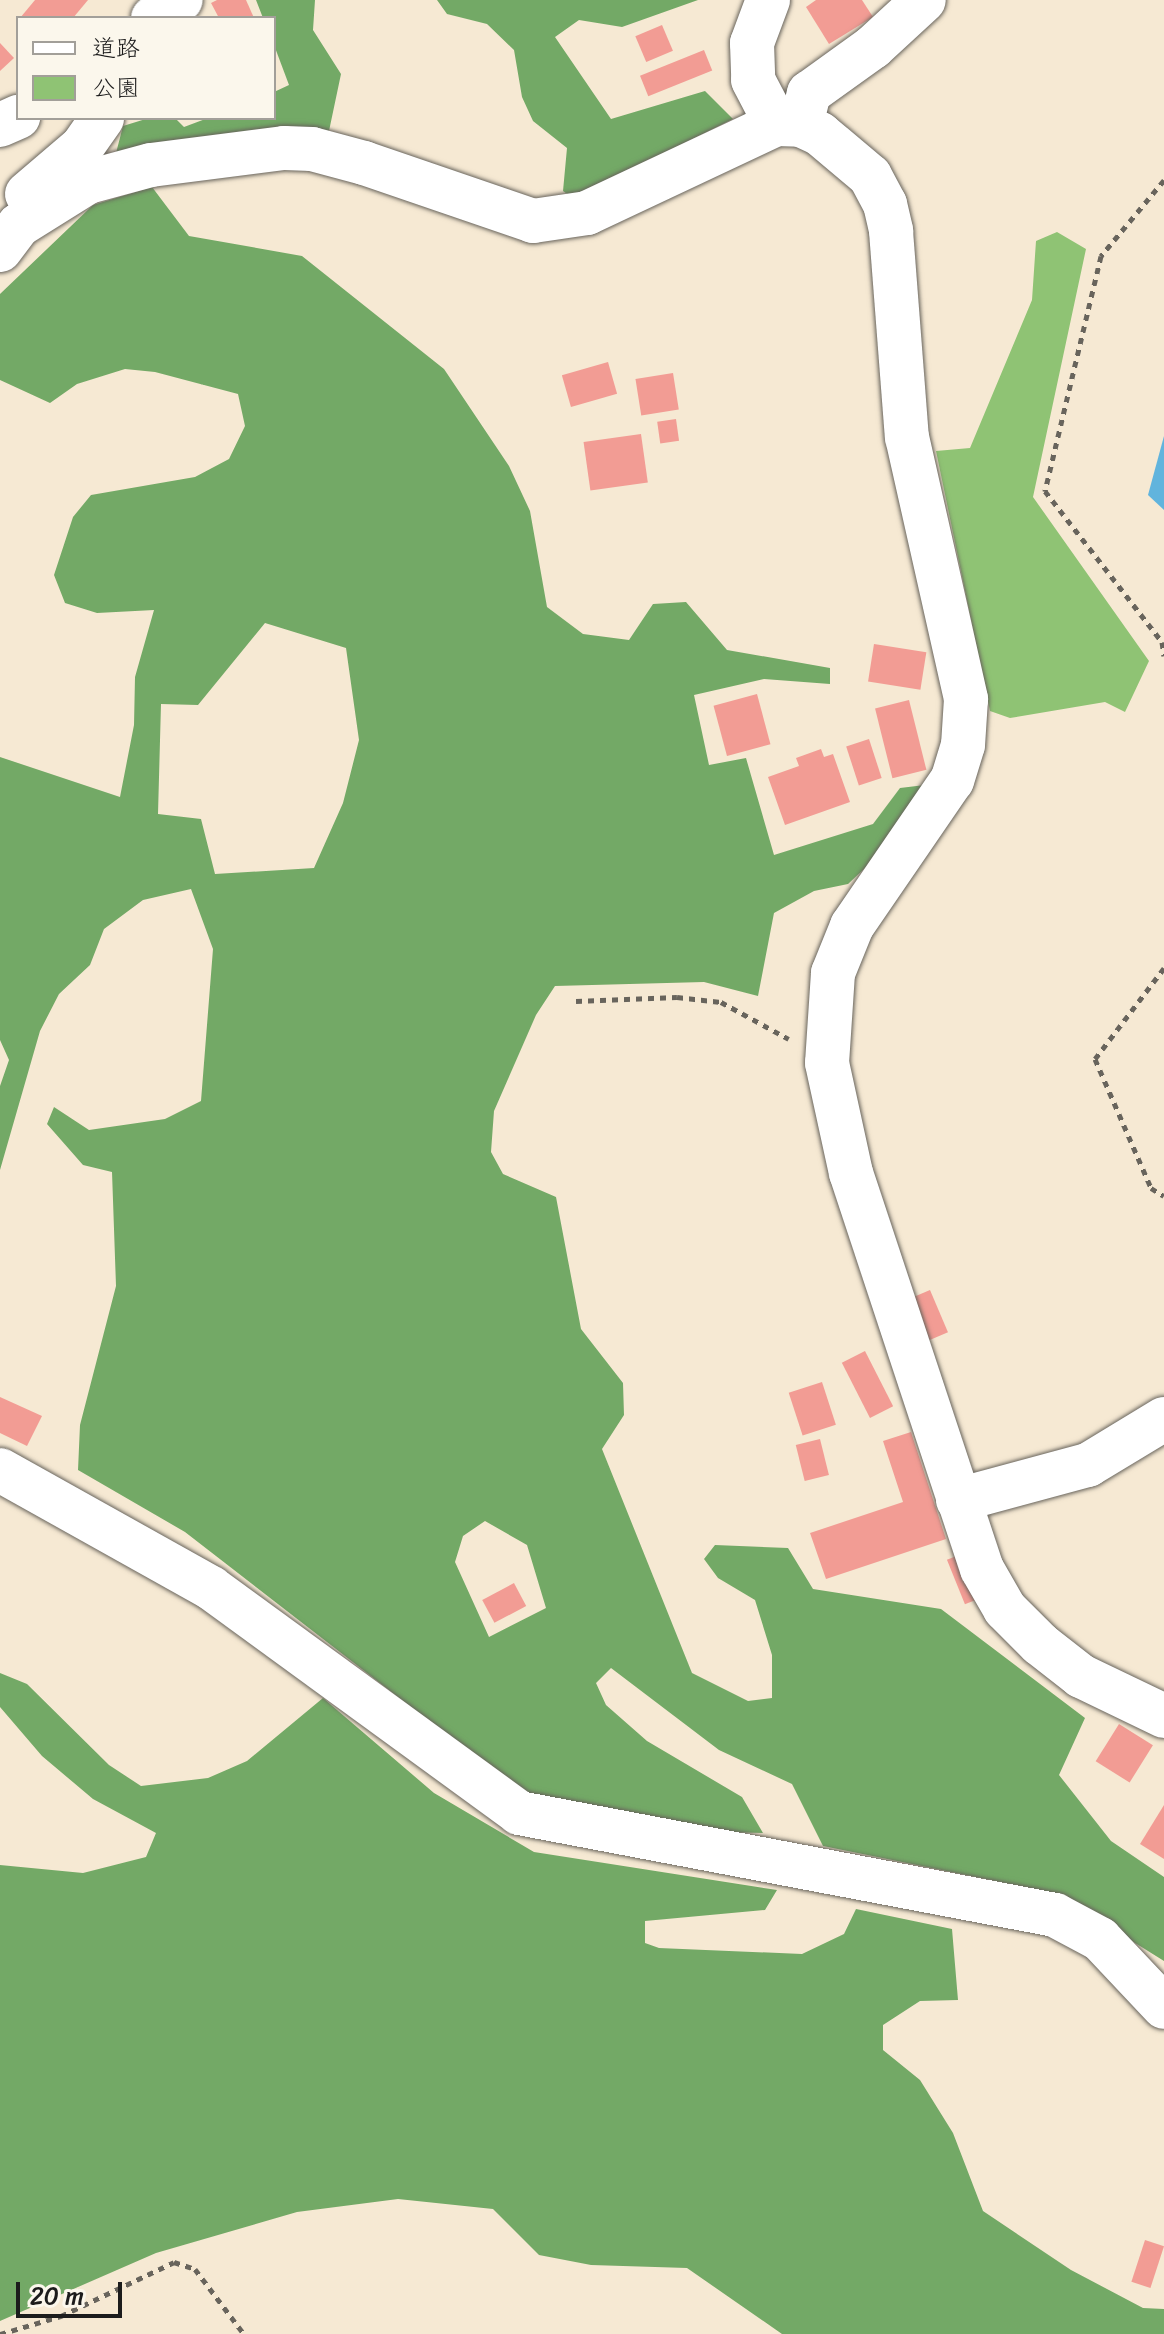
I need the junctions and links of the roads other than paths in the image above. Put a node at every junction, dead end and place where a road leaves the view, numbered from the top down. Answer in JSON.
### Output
{"nodes":[{"id":1,"x":181,"y":0,"type":"edge"},
{"id":2,"x":768,"y":0,"type":"edge"},
{"id":3,"x":924,"y":0,"type":"edge"},
{"id":4,"x":156,"y":16,"type":"edge"},
{"id":5,"x":101,"y":120,"type":"edge"},
{"id":6,"x":788,"y":124,"type":"junction"},
{"id":7,"x":10,"y":238,"type":"edge"},
{"id":8,"x":1164,"y":1419,"type":"edge"},
{"id":9,"x":0,"y":1470,"type":"edge"},
{"id":10,"x":958,"y":1500,"type":"junction"},
{"id":11,"x":1164,"y":1716,"type":"edge"},
{"id":12,"x":1164,"y":2007,"type":"edge"}],
"edges":[{"from":1,"to":4,"type":"street"},
{"from":2,"to":6,"type":"street"},
{"from":3,"to":6,"type":"street"},
{"from":5,"to":7,"type":"street"},
{"from":6,"to":7,"type":"street"},
{"from":6,"to":10,"type":"street"},
{"from":8,"to":10,"type":"street"},
{"from":9,"to":12,"type":"street"},
{"from":10,"to":11,"type":"street"}]}
